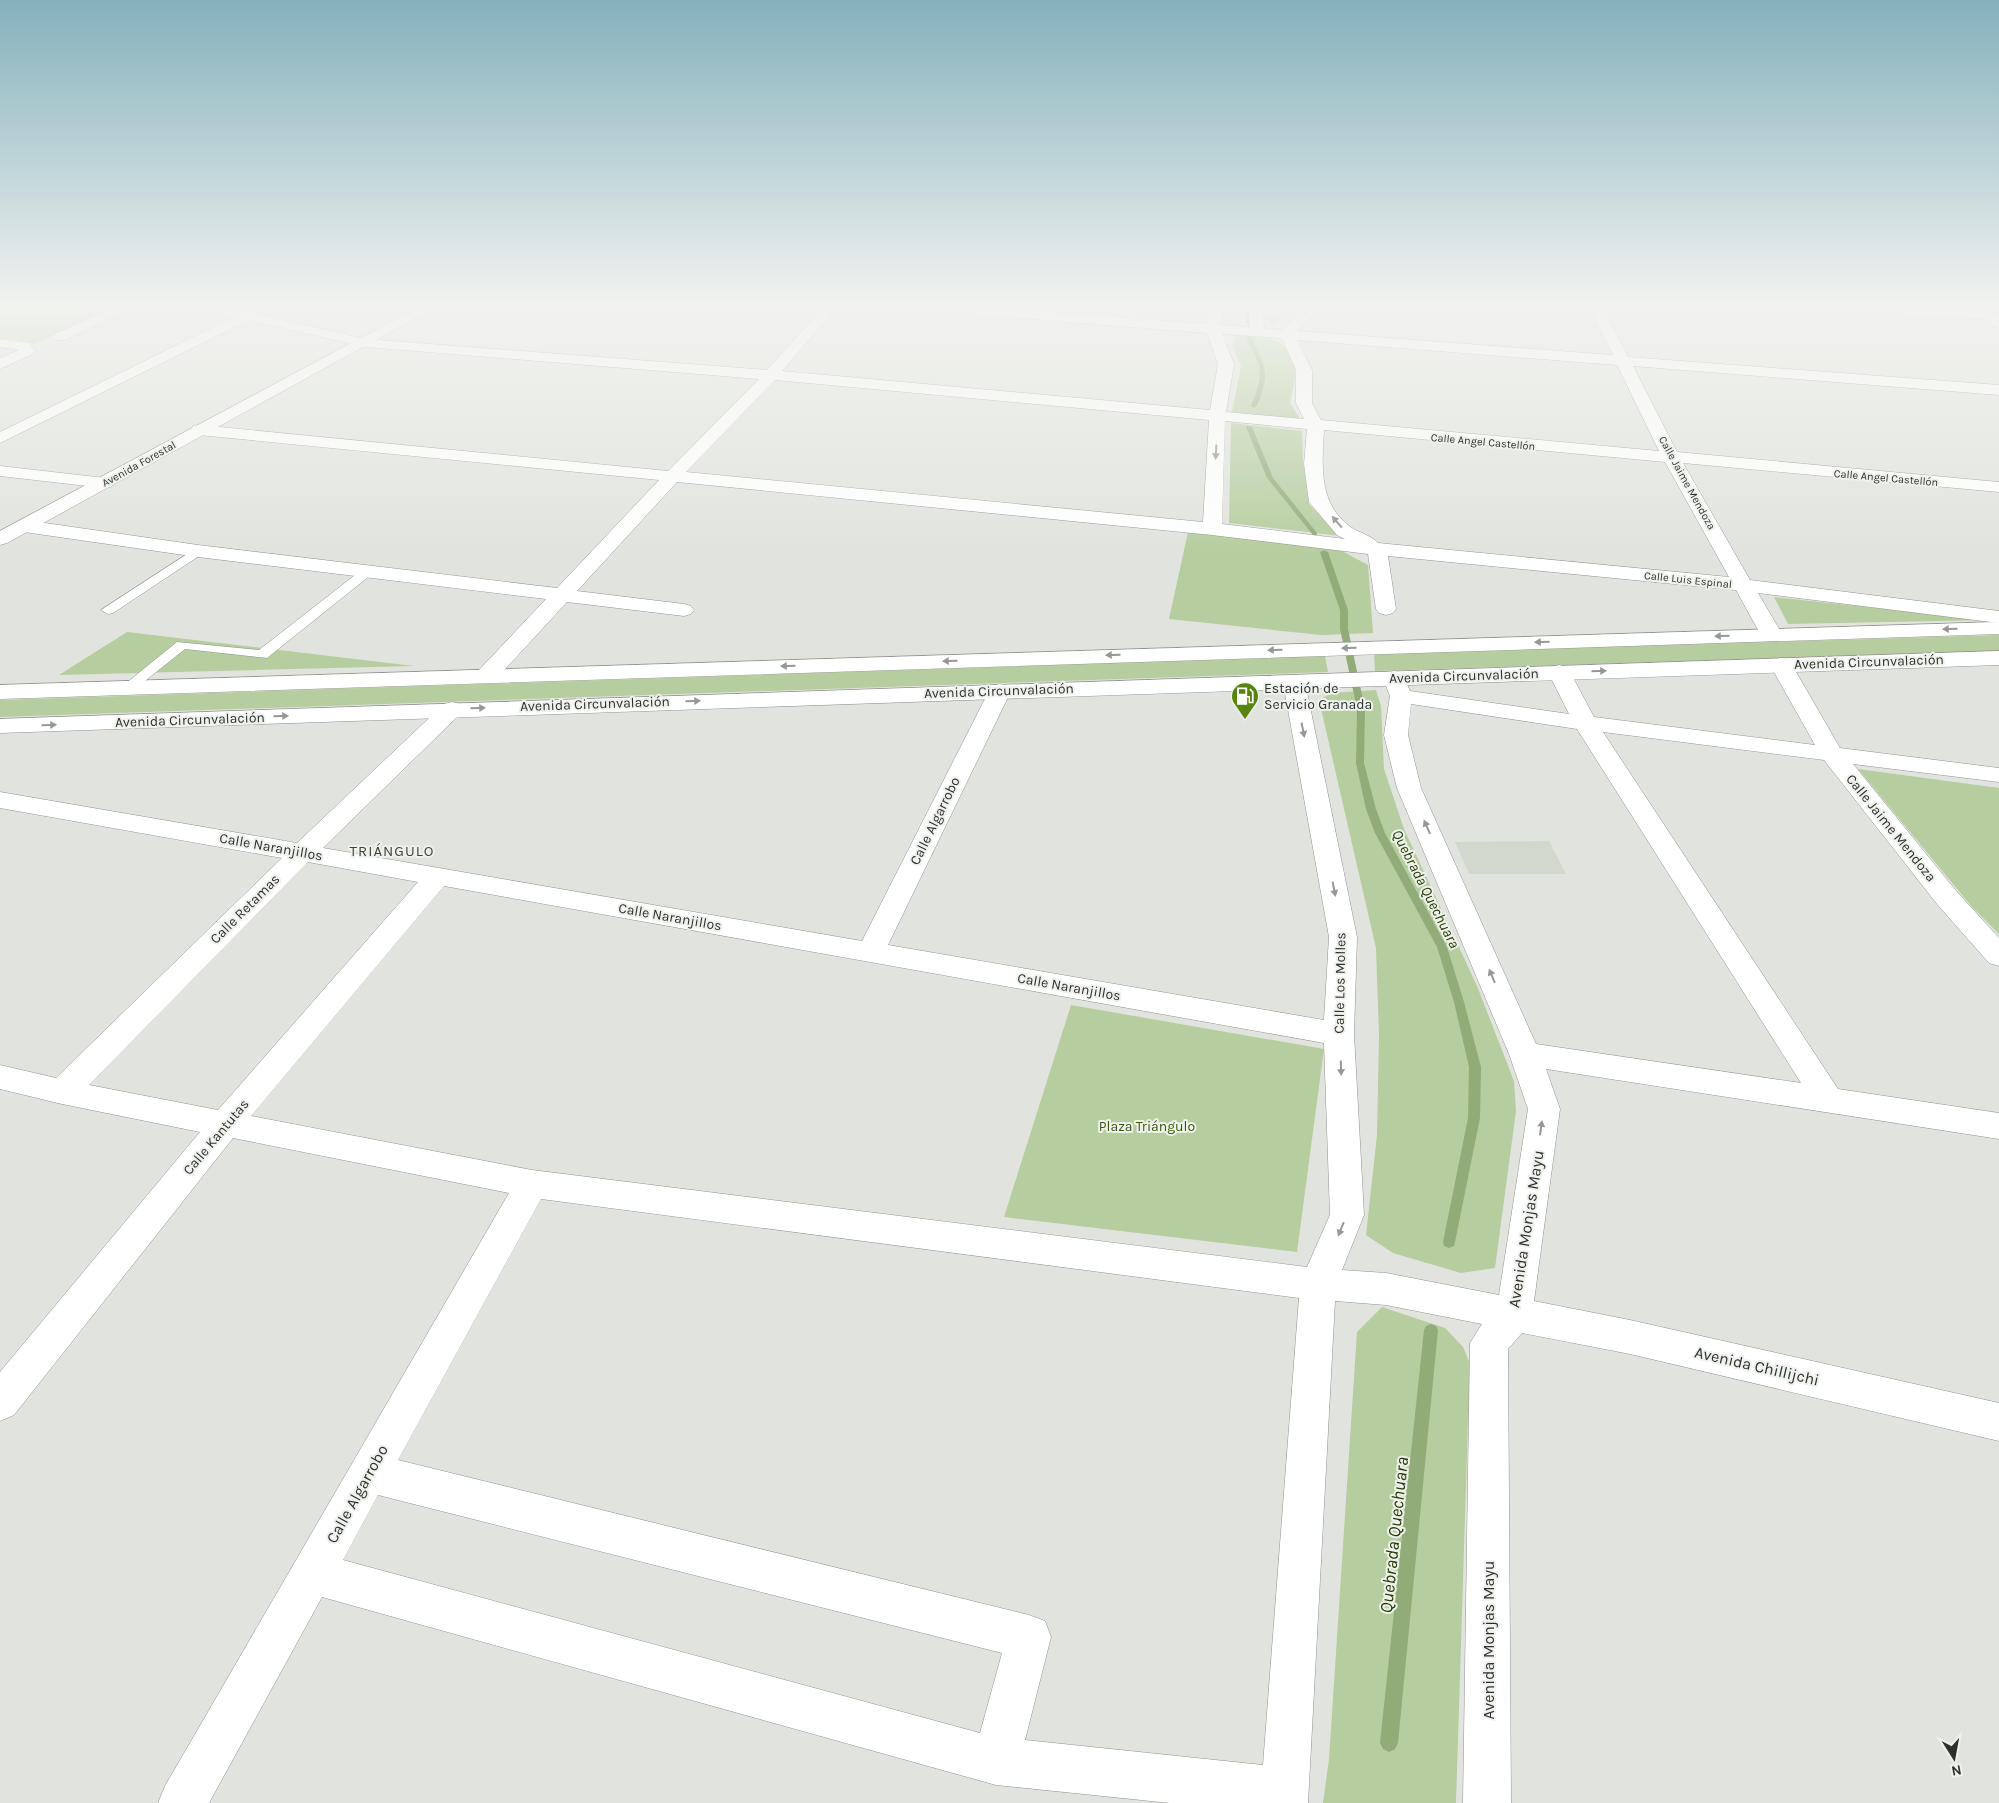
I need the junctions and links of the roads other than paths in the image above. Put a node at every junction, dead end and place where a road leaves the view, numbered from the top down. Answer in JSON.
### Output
{"nodes":[{"id":1,"x":103,"y":387,"type":"edge"},
{"id":2,"x":281,"y":387,"type":"edge"},
{"id":3,"x":759,"y":387,"type":"edge"},
{"id":4,"x":903,"y":387,"type":"edge"},
{"id":5,"x":1222,"y":387,"type":"edge"},
{"id":6,"x":1304,"y":387,"type":"edge"},
{"id":7,"x":1636,"y":387,"type":"edge"},
{"id":8,"x":1963,"y":387,"type":"edge"},
{"id":9,"x":1999,"y":390,"type":"edge"},
{"id":10,"x":1218,"y":416,"type":"junction"},
{"id":11,"x":1316,"y":426,"type":"junction"},
{"id":12,"x":199,"y":430,"type":"junction"},
{"id":13,"x":0,"y":438,"type":"edge"},
{"id":14,"x":1672,"y":459,"type":"junction"},
{"id":15,"x":0,"y":471,"type":"edge"},
{"id":16,"x":672,"y":477,"type":"junction"},
{"id":17,"x":105,"y":483,"type":"junction"},
{"id":18,"x":1999,"y":487,"type":"edge"},
{"id":19,"x":24,"y":526,"type":"junction"},
{"id":20,"x":1212,"y":529,"type":"junction"},
{"id":21,"x":0,"y":539,"type":"edge"},
{"id":22,"x":1377,"y":549,"type":"junction"},
{"id":23,"x":198,"y":550,"type":"junction"},
{"id":24,"x":368,"y":571,"type":"junction"},
{"id":25,"x":1744,"y":585,"type":"junction"},
{"id":26,"x":561,"y":595,"type":"junction"},
{"id":27,"x":1386,"y":609,"type":"dead end"},
{"id":28,"x":108,"y":610,"type":"dead end"},
{"id":29,"x":684,"y":610,"type":"dead end"},
{"id":30,"x":1999,"y":617,"type":"edge"},
{"id":31,"x":1999,"y":628,"type":"edge"},
{"id":32,"x":1770,"y":634,"type":"junction"},
{"id":33,"x":1999,"y":658,"type":"edge"},
{"id":34,"x":1781,"y":665,"type":"junction"},
{"id":35,"x":1560,"y":672,"type":"junction"},
{"id":36,"x":487,"y":675,"type":"junction"},
{"id":37,"x":1294,"y":682,"type":"junction"},
{"id":38,"x":1390,"y":684,"type":"junction"},
{"id":39,"x":126,"y":689,"type":"junction"},
{"id":40,"x":1000,"y":691,"type":"junction"},
{"id":41,"x":0,"y":692,"type":"edge"},
{"id":42,"x":452,"y":709,"type":"junction"},
{"id":43,"x":1585,"y":723,"type":"junction"},
{"id":44,"x":0,"y":726,"type":"edge"},
{"id":45,"x":1832,"y":754,"type":"junction"},
{"id":46,"x":1999,"y":776,"type":"edge"},
{"id":47,"x":0,"y":800,"type":"edge"},
{"id":48,"x":302,"y":853,"type":"junction"},
{"id":49,"x":438,"y":876,"type":"junction"},
{"id":50,"x":870,"y":952,"type":"junction"},
{"id":51,"x":1999,"y":956,"type":"edge"},
{"id":52,"x":1339,"y":1034,"type":"junction"},
{"id":53,"x":1526,"y":1054,"type":"junction"},
{"id":54,"x":0,"y":1077,"type":"edge"},
{"id":55,"x":62,"y":1092,"type":"junction"},
{"id":56,"x":1828,"y":1100,"type":"junction"},
{"id":57,"x":226,"y":1123,"type":"junction"},
{"id":58,"x":1999,"y":1126,"type":"edge"},
{"id":59,"x":532,"y":1184,"type":"junction"},
{"id":60,"x":1318,"y":1284,"type":"junction"},
{"id":61,"x":1514,"y":1315,"type":"junction"},
{"id":62,"x":0,"y":1402,"type":"edge"},
{"id":63,"x":1999,"y":1422,"type":"edge"},
{"id":64,"x":369,"y":1474,"type":"junction"},
{"id":65,"x":313,"y":1572,"type":"junction"},
{"id":66,"x":996,"y":1762,"type":"junction"},
{"id":67,"x":1284,"y":1797,"type":"edge"},
{"id":68,"x":182,"y":1803,"type":"edge"},
{"id":69,"x":1487,"y":1803,"type":"edge"}],
"edges":[{"from":1,"to":13,"type":"street"},
{"from":2,"to":12,"type":"street","name":"Avenida Forestal"},
{"from":3,"to":16,"type":"street"},
{"from":4,"to":10,"type":"street","name":"Calle Angel Castellón"},
{"from":5,"to":10,"type":"street"},
{"from":6,"to":11,"type":"street"},
{"from":7,"to":14,"type":"street","name":"Calle Jaime Mendoza"},
{"from":8,"to":9,"type":"street"},
{"from":10,"to":11,"type":"street","name":"Calle Angel Castellón"},
{"from":10,"to":20,"type":"street","one_way":true},
{"from":11,"to":14,"type":"street","name":"Calle Angel Castellón"},
{"from":22,"to":11,"type":"street","one_way":true},
{"from":12,"to":16,"type":"street","name":"Calle Luis Espinal"},
{"from":12,"to":17,"type":"street","name":"Avenida Forestal"},
{"from":14,"to":18,"type":"street","name":"Calle Angel Castellón"},
{"from":14,"to":25,"type":"street","name":"Calle Jaime Mendoza"},
{"from":15,"to":17,"type":"street"},
{"from":16,"to":20,"type":"street","name":"Calle Luis Espinal"},
{"from":16,"to":26,"type":"street"},
{"from":17,"to":19,"type":"street","name":"Avenida Forestal"},
{"from":19,"to":21,"type":"street","name":"Avenida Forestal"},
{"from":19,"to":23,"type":"street"},
{"from":20,"to":22,"type":"street","name":"Calle Luis Espinal"},
{"from":22,"to":25,"type":"street","name":"Calle Luis Espinal"},
{"from":22,"to":27,"type":"street"},
{"from":23,"to":24,"type":"street"},
{"from":23,"to":28,"type":"lane"},
{"from":24,"to":26,"type":"street"},
{"from":24,"to":39,"type":"lane"},
{"from":25,"to":30,"type":"street","name":"Calle Luis Espinal"},
{"from":25,"to":32,"type":"street","name":"Calle Jaime Mendoza"},
{"from":26,"to":29,"type":"street"},
{"from":26,"to":36,"type":"street"},
{"from":31,"to":32,"type":"street","one_way":true},
{"from":32,"to":36,"type":"street","one_way":true},
{"from":33,"to":34,"type":"street","name":"Avenida Circunvalación"},
{"from":35,"to":34,"type":"street","name":"Avenida Circunvalación","one_way":true},
{"from":34,"to":45,"type":"street","name":"Calle Jaime Mendoza"},
{"from":35,"to":38,"type":"street","name":"Avenida Circunvalación"},
{"from":35,"to":43,"type":"street"},
{"from":36,"to":39,"type":"street"},
{"from":37,"to":38,"type":"street","name":"Avenida Circunvalación"},
{"from":37,"to":40,"type":"street","name":"Avenida Circunvalación"},
{"from":37,"to":52,"type":"street","name":"Calle Los Molles","one_way":true},
{"from":38,"to":43,"type":"street"},
{"from":53,"to":38,"type":"street","name":"Avenida Monjas Mayu","one_way":true},
{"from":39,"to":41,"type":"street"},
{"from":42,"to":40,"type":"street","name":"Avenida Circunvalación","one_way":true},
{"from":40,"to":50,"type":"street","name":"Calle Algarrobo"},
{"from":44,"to":42,"type":"street","name":"Avenida Circunvalación","one_way":true},
{"from":42,"to":48,"type":"street","name":"Calle Retamas"},
{"from":43,"to":45,"type":"street"},
{"from":43,"to":56,"type":"street"},
{"from":45,"to":46,"type":"street"},
{"from":45,"to":51,"type":"street","name":"Calle Jaime Mendoza"},
{"from":47,"to":48,"type":"street","name":"Calle Naranjillos"},
{"from":48,"to":49,"type":"street","name":"Calle Naranjillos"},
{"from":48,"to":55,"type":"street","name":"Calle Retamas"},
{"from":49,"to":50,"type":"street","name":"Calle Naranjillos"},
{"from":49,"to":57,"type":"street","name":"Calle Kantutas"},
{"from":50,"to":52,"type":"street","name":"Calle Naranjillos"},
{"from":52,"to":60,"type":"street","name":"Calle Los Molles","one_way":true},
{"from":53,"to":56,"type":"street"},
{"from":61,"to":53,"type":"street","name":"Avenida Monjas Mayu","one_way":true},
{"from":54,"to":55,"type":"street","name":"Avenida Chillijchi"},
{"from":55,"to":57,"type":"street","name":"Avenida Chillijchi"},
{"from":56,"to":58,"type":"street"},
{"from":57,"to":59,"type":"street","name":"Avenida Chillijchi"},
{"from":57,"to":62,"type":"street","name":"Calle Kantutas"},
{"from":59,"to":60,"type":"street","name":"Avenida Chillijchi"},
{"from":59,"to":64,"type":"street","name":"Calle Algarrobo"},
{"from":60,"to":61,"type":"street","name":"Avenida Chillijchi"},
{"from":60,"to":67,"type":"street","name":"Calle Los Molles"},
{"from":61,"to":63,"type":"street","name":"Avenida Chillijchi"},
{"from":61,"to":69,"type":"street","name":"Avenida Monjas Mayu"},
{"from":64,"to":65,"type":"street","name":"Calle Algarrobo"},
{"from":64,"to":66,"type":"street"},
{"from":65,"to":66,"type":"street"},
{"from":65,"to":68,"type":"street","name":"Calle Algarrobo"},
{"from":66,"to":67,"type":"street"}]}
